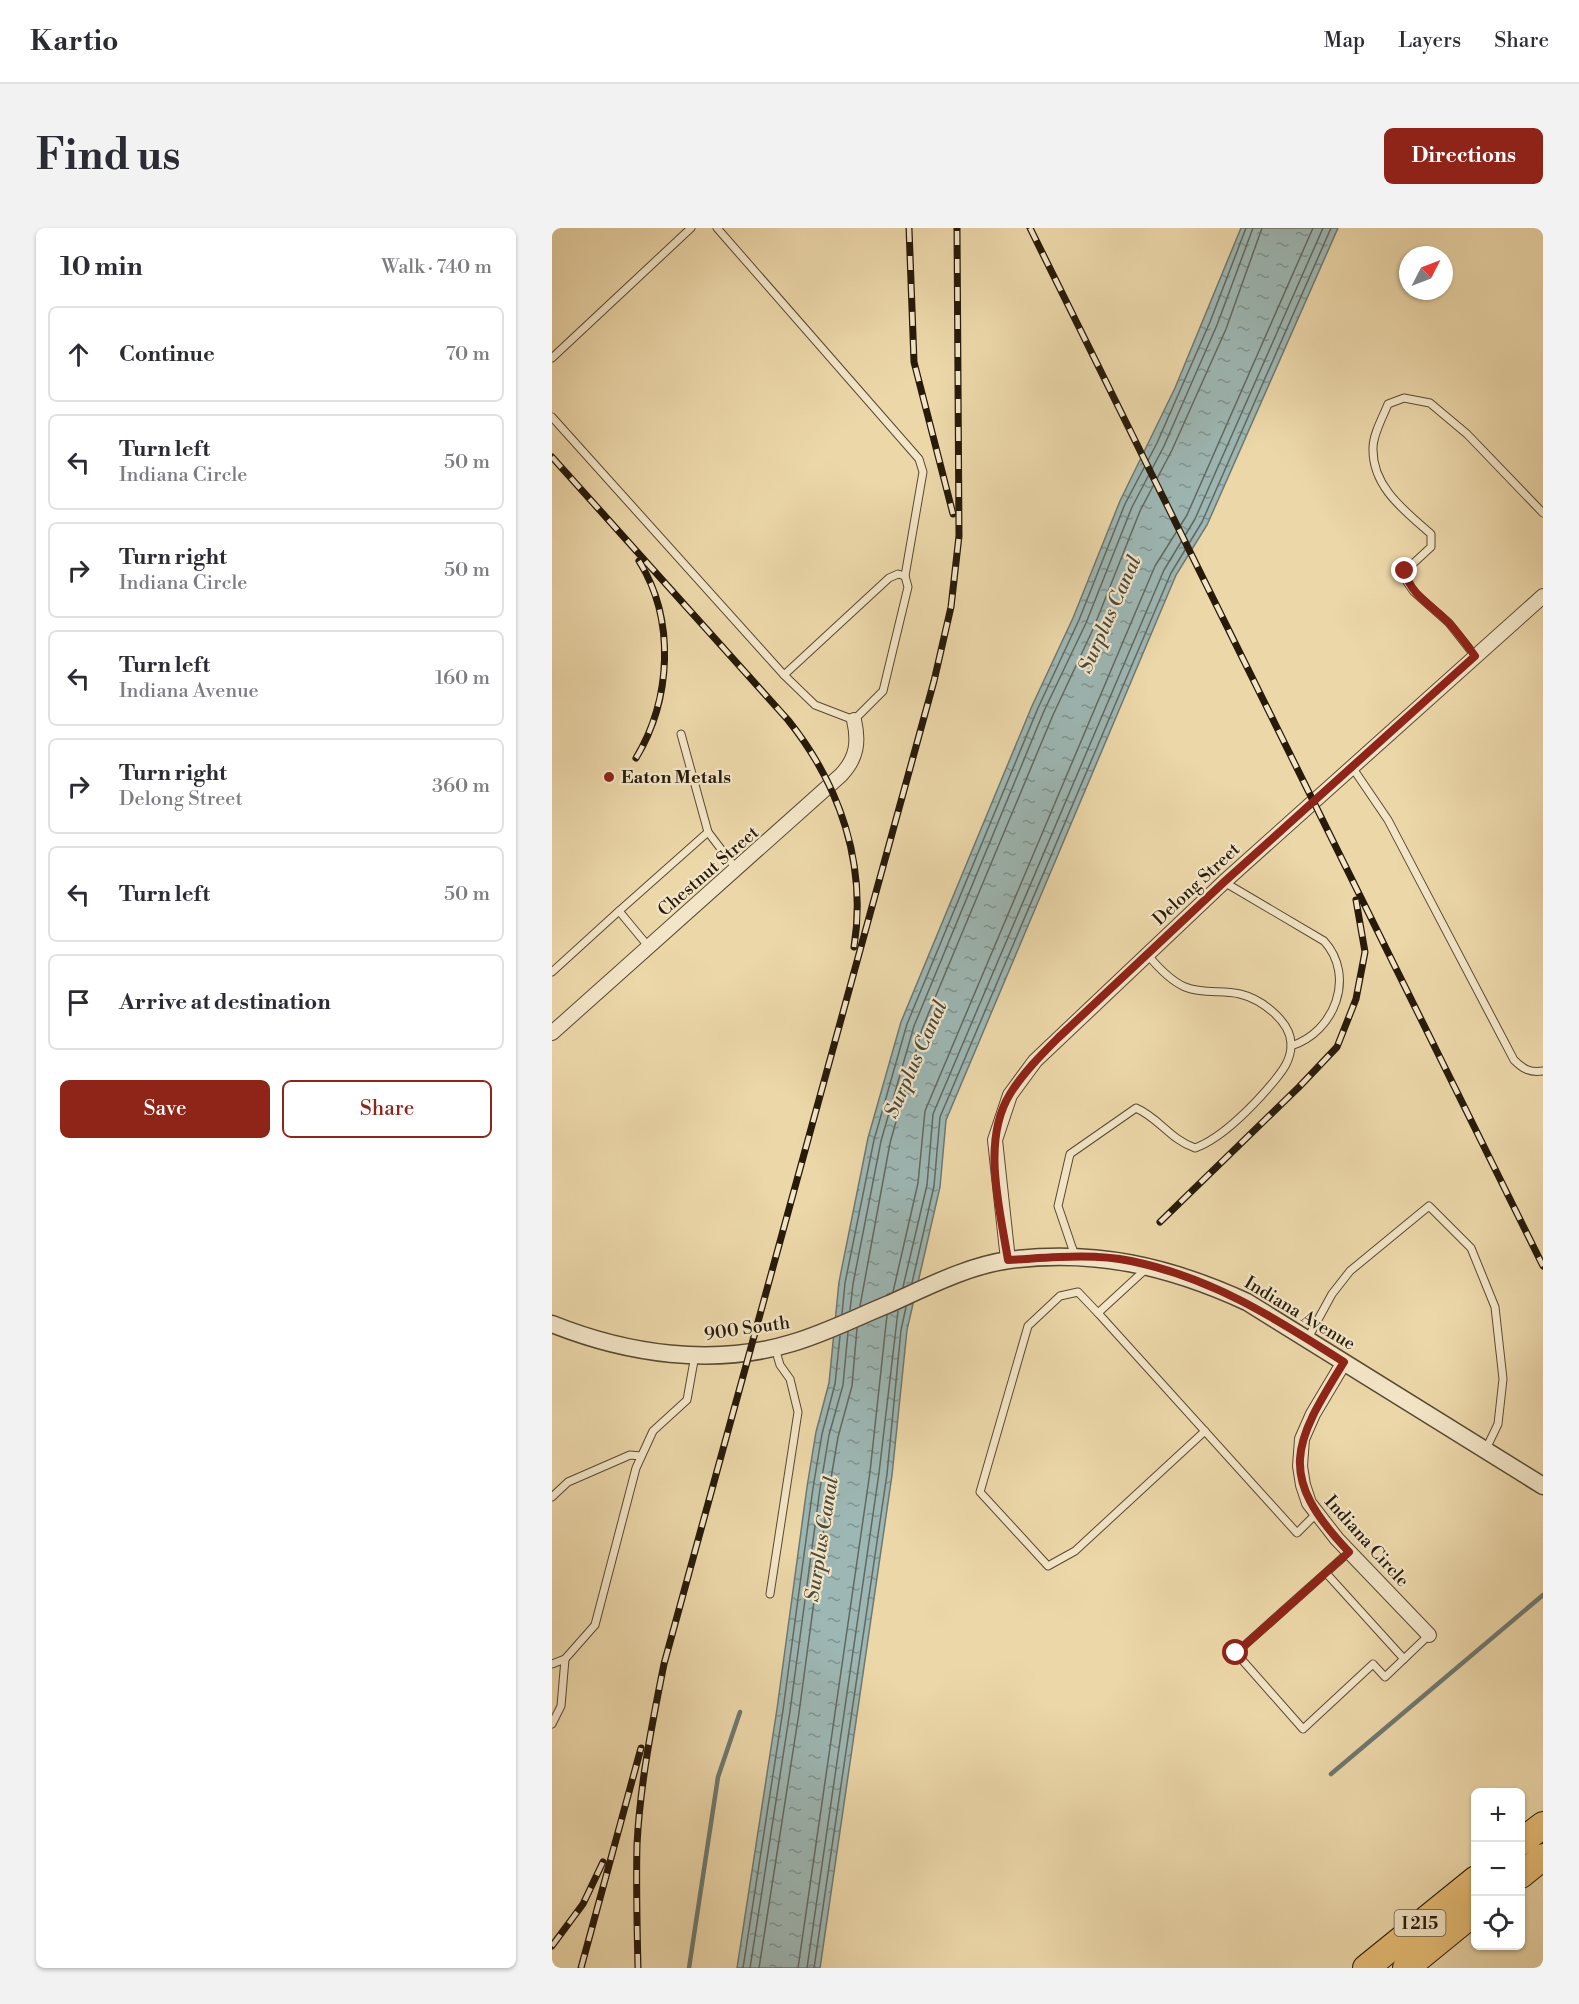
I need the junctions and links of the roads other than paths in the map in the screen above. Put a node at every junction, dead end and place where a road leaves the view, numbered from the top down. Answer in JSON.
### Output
{"nodes":[{"id":1,"x":691,"y":228,"type":"edge"},
{"id":2,"x":717,"y":228,"type":"edge"},
{"id":3,"x":552,"y":358,"type":"edge"},
{"id":4,"x":552,"y":417,"type":"edge"},
{"id":5,"x":1543,"y":513,"type":"edge"},
{"id":6,"x":905,"y":576,"type":"junction"},
{"id":7,"x":1543,"y":596,"type":"edge"},
{"id":8,"x":1475,"y":656,"type":"junction"},
{"id":9,"x":784,"y":675,"type":"junction"},
{"id":10,"x":854,"y":720,"type":"junction"},
{"id":11,"x":681,"y":734,"type":"dead end"},
{"id":12,"x":1352,"y":767,"type":"junction"},
{"id":13,"x":708,"y":832,"type":"junction"},
{"id":14,"x":737,"y":870,"type":"junction"},
{"id":15,"x":1224,"y":882,"type":"junction"},
{"id":16,"x":619,"y":911,"type":"junction"},
{"id":17,"x":648,"y":946,"type":"junction"},
{"id":18,"x":1147,"y":954,"type":"junction"},
{"id":19,"x":552,"y":972,"type":"edge"},
{"id":20,"x":552,"y":1033,"type":"edge"},
{"id":21,"x":1291,"y":1046,"type":"junction"},
{"id":22,"x":1543,"y":1071,"type":"edge"},
{"id":23,"x":1075,"y":1257,"type":"junction"},
{"id":24,"x":1008,"y":1260,"type":"junction"},
{"id":25,"x":1149,"y":1266,"type":"junction"},
{"id":26,"x":1098,"y":1313,"type":"junction"},
{"id":27,"x":552,"y":1324,"type":"edge"},
{"id":28,"x":1307,"y":1339,"type":"junction"},
{"id":29,"x":775,"y":1348,"type":"junction"},
{"id":30,"x":695,"y":1355,"type":"junction"},
{"id":31,"x":1344,"y":1362,"type":"junction"},
{"id":32,"x":1205,"y":1431,"type":"junction"},
{"id":33,"x":1486,"y":1449,"type":"junction"},
{"id":34,"x":641,"y":1455,"type":"junction"},
{"id":35,"x":1543,"y":1486,"type":"edge"},
{"id":36,"x":552,"y":1497,"type":"edge"},
{"id":37,"x":1316,"y":1514,"type":"junction"},
{"id":38,"x":1349,"y":1552,"type":"junction"},
{"id":39,"x":1326,"y":1573,"type":"junction"},
{"id":40,"x":770,"y":1594,"type":"dead end"},
{"id":41,"x":1429,"y":1635,"type":"joint"},
{"id":42,"x":565,"y":1659,"type":"junction"},
{"id":43,"x":1404,"y":1659,"type":"junction"},
{"id":44,"x":552,"y":1664,"type":"edge"},
{"id":45,"x":552,"y":1724,"type":"edge"},
{"id":46,"x":1543,"y":1825,"type":"edge"},
{"id":47,"x":1525,"y":1839,"type":"edge"},
{"id":48,"x":1543,"y":1857,"type":"edge"},
{"id":49,"x":1525,"y":1872,"type":"edge"},
{"id":50,"x":1471,"y":1882,"type":"edge"},
{"id":51,"x":1471,"y":1915,"type":"edge"},
{"id":52,"x":1366,"y":1968,"type":"edge"},
{"id":53,"x":1406,"y":1968,"type":"edge"}],
"edges":[{"from":1,"to":3,"type":"lane"},
{"from":2,"to":6,"type":"lane"},
{"from":4,"to":9,"type":"lane"},
{"from":5,"to":8,"type":"lane"},
{"from":6,"to":9,"type":"lane"},
{"from":6,"to":10,"type":"lane"},
{"from":7,"to":8,"type":"street","name":"Delong Street"},
{"from":8,"to":12,"type":"street","name":"Delong Street"},
{"from":9,"to":10,"type":"lane"},
{"from":10,"to":14,"type":"street","name":"Chestnut Street"},
{"from":11,"to":13,"type":"lane"},
{"from":12,"to":15,"type":"street","name":"Delong Street"},
{"from":12,"to":22,"type":"lane"},
{"from":13,"to":14,"type":"lane"},
{"from":13,"to":16,"type":"lane"},
{"from":14,"to":17,"type":"street","name":"Chestnut Street"},
{"from":15,"to":18,"type":"street","name":"Delong Street"},
{"from":15,"to":21,"type":"lane"},
{"from":16,"to":17,"type":"lane"},
{"from":16,"to":19,"type":"lane"},
{"from":17,"to":20,"type":"street","name":"Chestnut Street"},
{"from":18,"to":21,"type":"lane"},
{"from":18,"to":24,"type":"street","name":"Delong Street"},
{"from":21,"to":23,"type":"lane"},
{"from":23,"to":24,"type":"street","name":"Indiana Avenue"},
{"from":23,"to":25,"type":"street","name":"Indiana Avenue"},
{"from":24,"to":29,"type":"street","name":"900 South"},
{"from":25,"to":26,"type":"lane"},
{"from":25,"to":28,"type":"street","name":"Indiana Avenue"},
{"from":26,"to":32,"type":"lane"},
{"from":26,"to":32,"type":"lane"},
{"from":27,"to":30,"type":"street","name":"900 South"},
{"from":28,"to":31,"type":"street","name":"Indiana Avenue"},
{"from":28,"to":33,"type":"lane"},
{"from":29,"to":30,"type":"street","name":"900 South"},
{"from":29,"to":40,"type":"lane"},
{"from":30,"to":34,"type":"lane"},
{"from":31,"to":33,"type":"street","name":"Indiana Avenue"},
{"from":31,"to":37,"type":"street","name":"Indiana Circle"},
{"from":32,"to":37,"type":"lane"},
{"from":33,"to":35,"type":"street","name":"Indiana Avenue"},
{"from":34,"to":36,"type":"lane"},
{"from":34,"to":42,"type":"lane"},
{"from":37,"to":38,"type":"street","name":"Indiana Circle"},
{"from":38,"to":39,"type":"lane"},
{"from":38,"to":41,"type":"street","name":"Indiana Circle"},
{"from":39,"to":43,"type":"lane"},
{"from":39,"to":43,"type":"lane"},
{"from":41,"to":43,"type":"lane"},
{"from":42,"to":44,"type":"lane"},
{"from":42,"to":45,"type":"lane"},
{"from":46,"to":47,"type":"highway"},
{"from":48,"to":49,"type":"highway"},
{"from":50,"to":52,"type":"highway","number":"I 215"},
{"from":51,"to":53,"type":"highway","number":"I 215"}]}
